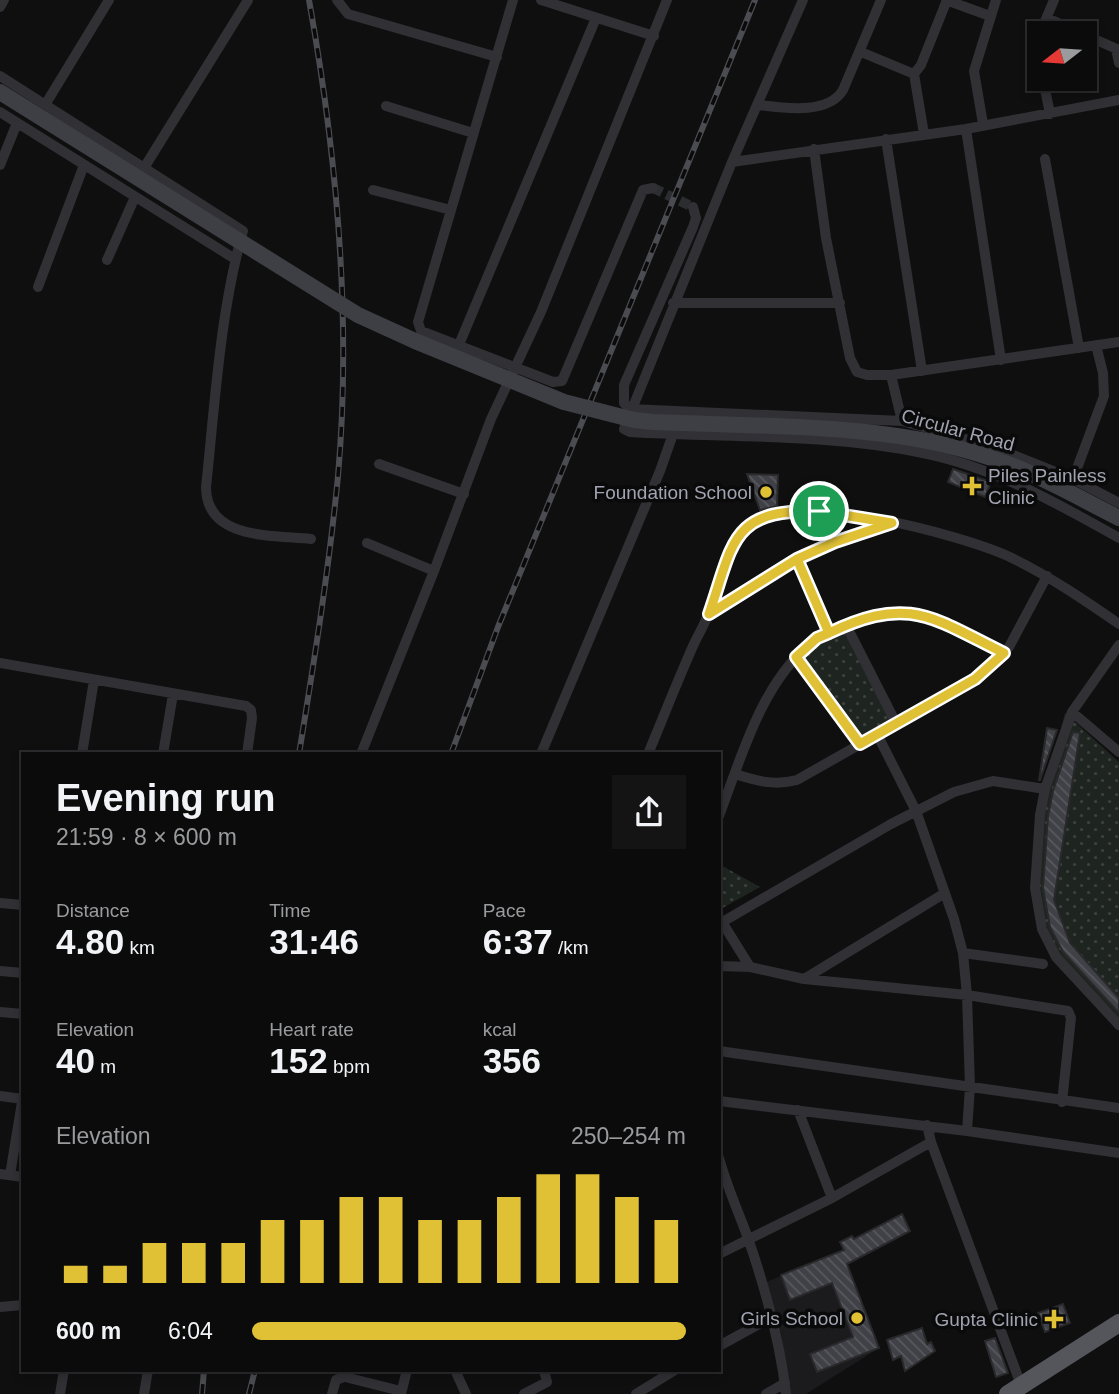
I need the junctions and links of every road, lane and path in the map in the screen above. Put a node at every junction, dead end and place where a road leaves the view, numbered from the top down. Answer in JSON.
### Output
{"nodes":[{"id":1,"x":4,"y":0,"type":"edge"},
{"id":2,"x":109,"y":0,"type":"edge"},
{"id":3,"x":248,"y":0,"type":"edge"},
{"id":4,"x":337,"y":0,"type":"edge"},
{"id":5,"x":513,"y":0,"type":"edge"},
{"id":6,"x":541,"y":0,"type":"edge"},
{"id":7,"x":667,"y":0,"type":"edge"},
{"id":8,"x":803,"y":0,"type":"edge"},
{"id":9,"x":881,"y":0,"type":"edge"},
{"id":10,"x":946,"y":0,"type":"edge"},
{"id":11,"x":996,"y":0,"type":"edge"},
{"id":12,"x":1054,"y":0,"type":"edge"},
{"id":13,"x":0,"y":7,"type":"edge"},
{"id":14,"x":990,"y":16,"type":"junction"},
{"id":15,"x":596,"y":18,"type":"junction"},
{"id":16,"x":1047,"y":18,"type":"junction"},
{"id":17,"x":1046,"y":21,"type":"edge"},
{"id":18,"x":1054,"y":21,"type":"edge"},
{"id":19,"x":654,"y":36,"type":"junction"},
{"id":20,"x":1097,"y":40,"type":"edge"},
{"id":21,"x":1118,"y":50,"type":"edge"},
{"id":22,"x":861,"y":51,"type":"junction"},
{"id":23,"x":497,"y":57,"type":"junction"},
{"id":24,"x":1119,"y":63,"type":"edge"},
{"id":25,"x":914,"y":74,"type":"junction"},
{"id":26,"x":0,"y":76,"type":"edge"},
{"id":27,"x":1045,"y":91,"type":"edge"},
{"id":28,"x":0,"y":92,"type":"edge"},
{"id":29,"x":1119,"y":100,"type":"edge"},
{"id":30,"x":45,"y":105,"type":"junction"},
{"id":31,"x":758,"y":105,"type":"junction"},
{"id":32,"x":386,"y":106,"type":"dead end"},
{"id":33,"x":0,"y":112,"type":"edge"},
{"id":34,"x":1050,"y":114,"type":"junction"},
{"id":35,"x":17,"y":123,"type":"junction"},
{"id":36,"x":983,"y":124,"type":"junction"},
{"id":37,"x":966,"y":129,"type":"junction"},
{"id":38,"x":473,"y":133,"type":"junction"},
{"id":39,"x":924,"y":134,"type":"junction"},
{"id":40,"x":886,"y":139,"type":"junction"},
{"id":41,"x":814,"y":149,"type":"junction"},
{"id":42,"x":1045,"y":159,"type":"dead end"},
{"id":43,"x":732,"y":162,"type":"junction"},
{"id":44,"x":0,"y":165,"type":"edge"},
{"id":45,"x":84,"y":165,"type":"junction"},
{"id":46,"x":145,"y":168,"type":"junction"},
{"id":47,"x":653,"y":188,"type":"dead end"},
{"id":48,"x":373,"y":190,"type":"dead end"},
{"id":49,"x":135,"y":197,"type":"junction"},
{"id":50,"x":693,"y":207,"type":"dead end"},
{"id":51,"x":451,"y":210,"type":"junction"},
{"id":52,"x":235,"y":259,"type":"junction"},
{"id":53,"x":107,"y":260,"type":"dead end"},
{"id":54,"x":38,"y":287,"type":"dead end"},
{"id":55,"x":673,"y":303,"type":"junction"},
{"id":56,"x":840,"y":303,"type":"junction"},
{"id":57,"x":1119,"y":342,"type":"edge"},
{"id":58,"x":1097,"y":345,"type":"junction"},
{"id":59,"x":458,"y":347,"type":"junction"},
{"id":60,"x":1079,"y":348,"type":"junction"},
{"id":61,"x":1001,"y":360,"type":"junction"},
{"id":62,"x":515,"y":368,"type":"junction"},
{"id":63,"x":922,"y":371,"type":"junction"},
{"id":64,"x":891,"y":375,"type":"junction"},
{"id":65,"x":630,"y":409,"type":"junction"},
{"id":66,"x":902,"y":421,"type":"junction"},
{"id":67,"x":673,"y":434,"type":"junction"},
{"id":68,"x":379,"y":464,"type":"dead end"},
{"id":69,"x":1073,"y":479,"type":"junction"},
{"id":70,"x":464,"y":494,"type":"junction"},
{"id":71,"x":1119,"y":503,"type":"edge"},
{"id":72,"x":1119,"y":518,"type":"edge"},
{"id":73,"x":892,"y":523,"type":"junction"},
{"id":74,"x":311,"y":538,"type":"dead end"},
{"id":75,"x":1119,"y":538,"type":"edge"},
{"id":76,"x":367,"y":543,"type":"dead end"},
{"id":77,"x":797,"y":559,"type":"junction"},
{"id":78,"x":434,"y":571,"type":"junction"},
{"id":79,"x":1047,"y":576,"type":"junction"},
{"id":80,"x":709,"y":614,"type":"junction"},
{"id":81,"x":1119,"y":624,"type":"edge"},
{"id":82,"x":846,"y":625,"type":"junction"},
{"id":83,"x":829,"y":633,"type":"junction"},
{"id":84,"x":1119,"y":645,"type":"edge"},
{"id":85,"x":1004,"y":653,"type":"junction"},
{"id":86,"x":796,"y":657,"type":"junction"},
{"id":87,"x":0,"y":663,"type":"edge"},
{"id":88,"x":94,"y":681,"type":"junction"},
{"id":89,"x":173,"y":694,"type":"junction"},
{"id":90,"x":1072,"y":712,"type":"junction"},
{"id":91,"x":897,"y":723,"type":"junction"},
{"id":92,"x":877,"y":734,"type":"junction"},
{"id":93,"x":860,"y":744,"type":"junction"},
{"id":94,"x":82,"y":752,"type":"edge"},
{"id":95,"x":163,"y":752,"type":"edge"},
{"id":96,"x":247,"y":752,"type":"edge"},
{"id":97,"x":362,"y":752,"type":"edge"},
{"id":98,"x":542,"y":752,"type":"edge"},
{"id":99,"x":649,"y":752,"type":"edge"},
{"id":100,"x":1119,"y":752,"type":"edge"},
{"id":101,"x":735,"y":774,"type":"junction"},
{"id":102,"x":1045,"y":789,"type":"junction"},
{"id":103,"x":721,"y":811,"type":"edge"},
{"id":104,"x":916,"y":811,"type":"junction"},
{"id":105,"x":946,"y":893,"type":"junction"},
{"id":106,"x":0,"y":903,"type":"edge"},
{"id":107,"x":21,"y":905,"type":"edge"},
{"id":108,"x":721,"y":923,"type":"edge"},
{"id":109,"x":963,"y":953,"type":"junction"},
{"id":110,"x":1044,"y":964,"type":"dead end"},
{"id":111,"x":721,"y":966,"type":"edge"},
{"id":112,"x":750,"y":967,"type":"junction"},
{"id":113,"x":0,"y":971,"type":"edge"},
{"id":114,"x":21,"y":973,"type":"edge"},
{"id":115,"x":804,"y":979,"type":"junction"},
{"id":116,"x":967,"y":995,"type":"junction"},
{"id":117,"x":0,"y":1012,"type":"edge"},
{"id":118,"x":21,"y":1014,"type":"edge"},
{"id":119,"x":1118,"y":1024,"type":"edge"},
{"id":120,"x":721,"y":1051,"type":"edge"},
{"id":121,"x":970,"y":1087,"type":"junction"},
{"id":122,"x":0,"y":1096,"type":"edge"},
{"id":123,"x":21,"y":1098,"type":"edge"},
{"id":124,"x":721,"y":1101,"type":"edge"},
{"id":125,"x":1062,"y":1101,"type":"junction"},
{"id":126,"x":21,"y":1107,"type":"edge"},
{"id":127,"x":1119,"y":1108,"type":"edge"},
{"id":128,"x":798,"y":1110,"type":"junction"},
{"id":129,"x":928,"y":1125,"type":"junction"},
{"id":130,"x":967,"y":1131,"type":"junction"},
{"id":131,"x":931,"y":1142,"type":"junction"},
{"id":132,"x":1119,"y":1153,"type":"edge"},
{"id":133,"x":5,"y":1175,"type":"edge"},
{"id":134,"x":722,"y":1180,"type":"edge"},
{"id":135,"x":832,"y":1198,"type":"junction"},
{"id":136,"x":748,"y":1240,"type":"junction"},
{"id":137,"x":721,"y":1253,"type":"edge"},
{"id":138,"x":21,"y":1305,"type":"edge"},
{"id":139,"x":0,"y":1307,"type":"edge"},
{"id":140,"x":772,"y":1317,"type":"junction"},
{"id":141,"x":1119,"y":1323,"type":"edge"},
{"id":142,"x":721,"y":1345,"type":"edge"},
{"id":143,"x":64,"y":1372,"type":"edge"},
{"id":144,"x":148,"y":1372,"type":"edge"},
{"id":145,"x":406,"y":1372,"type":"edge"},
{"id":146,"x":456,"y":1372,"type":"edge"},
{"id":147,"x":544,"y":1372,"type":"edge"},
{"id":148,"x":669,"y":1372,"type":"edge"},
{"id":149,"x":345,"y":1373,"type":"edge"},
{"id":150,"x":786,"y":1388,"type":"edge"},
{"id":151,"x":401,"y":1392,"type":"edge"},
{"id":152,"x":1012,"y":1392,"type":"edge"},
{"id":153,"x":60,"y":1394,"type":"edge"},
{"id":154,"x":144,"y":1394,"type":"edge"},
{"id":155,"x":332,"y":1394,"type":"edge"},
{"id":156,"x":466,"y":1394,"type":"edge"},
{"id":157,"x":524,"y":1394,"type":"edge"},
{"id":158,"x":636,"y":1394,"type":"edge"},
{"id":159,"x":766,"y":1394,"type":"edge"}],
"edges":[{"from":1,"to":13,"type":"street"},
{"from":2,"to":30,"type":"street"},
{"from":3,"to":46,"type":"street"},
{"from":4,"to":23,"type":"street"},
{"from":5,"to":23,"type":"street"},
{"from":6,"to":15,"type":"street"},
{"from":7,"to":19,"type":"street"},
{"from":8,"to":31,"type":"street"},
{"from":9,"to":22,"type":"street"},
{"from":10,"to":14,"type":"street"},
{"from":10,"to":25,"type":"street"},
{"from":11,"to":14,"type":"street"},
{"from":12,"to":16,"type":"street"},
{"from":14,"to":36,"type":"street"},
{"from":15,"to":19,"type":"street"},
{"from":15,"to":59,"type":"street"},
{"from":16,"to":17,"type":"street"},
{"from":16,"to":18,"type":"street"},
{"from":19,"to":62,"type":"street"},
{"from":20,"to":21,"type":"street"},
{"from":21,"to":24,"type":"street"},
{"from":22,"to":25,"type":"street"},
{"from":22,"to":31,"type":"street"},
{"from":23,"to":38,"type":"street"},
{"from":25,"to":39,"type":"street"},
{"from":26,"to":30,"type":"street"},
{"from":27,"to":34,"type":"street"},
{"from":28,"to":72,"type":"main road","name":"Circular Road","bridge":true},
{"from":29,"to":34,"type":"street"},
{"from":30,"to":46,"type":"street"},
{"from":31,"to":43,"type":"street"},
{"from":32,"to":38,"type":"street"},
{"from":33,"to":35,"type":"street"},
{"from":34,"to":36,"type":"street"},
{"from":35,"to":44,"type":"street"},
{"from":35,"to":45,"type":"street"},
{"from":36,"to":37,"type":"street"},
{"from":37,"to":39,"type":"street"},
{"from":37,"to":61,"type":"street"},
{"from":38,"to":51,"type":"street"},
{"from":39,"to":40,"type":"street"},
{"from":40,"to":41,"type":"street"},
{"from":40,"to":63,"type":"street"},
{"from":41,"to":43,"type":"street"},
{"from":41,"to":56,"type":"street"},
{"from":42,"to":60,"type":"street"},
{"from":43,"to":55,"type":"street"},
{"from":45,"to":49,"type":"street"},
{"from":45,"to":54,"type":"street"},
{"from":46,"to":52,"type":"street"},
{"from":47,"to":62,"type":"street"},
{"from":48,"to":51,"type":"street"},
{"from":49,"to":52,"type":"street"},
{"from":49,"to":53,"type":"street"},
{"from":50,"to":65,"type":"street"},
{"from":51,"to":59,"type":"street"},
{"from":52,"to":74,"type":"street"},
{"from":55,"to":56,"type":"street"},
{"from":55,"to":65,"type":"street"},
{"from":56,"to":64,"type":"street"},
{"from":57,"to":58,"type":"street"},
{"from":58,"to":60,"type":"street"},
{"from":58,"to":69,"type":"street"},
{"from":59,"to":62,"type":"street"},
{"from":60,"to":61,"type":"street"},
{"from":61,"to":63,"type":"street"},
{"from":62,"to":70,"type":"street"},
{"from":63,"to":64,"type":"street"},
{"from":64,"to":66,"type":"street"},
{"from":65,"to":66,"type":"street"},
{"from":65,"to":67,"type":"street"},
{"from":66,"to":69,"type":"street"},
{"from":67,"to":75,"type":"street"},
{"from":67,"to":98,"type":"street"},
{"from":68,"to":70,"type":"street"},
{"from":69,"to":71,"type":"street"},
{"from":70,"to":78,"type":"street"},
{"from":73,"to":77,"type":"street"},
{"from":73,"to":79,"type":"street"},
{"from":73,"to":80,"type":"street"},
{"from":76,"to":78,"type":"street"},
{"from":77,"to":80,"type":"street"},
{"from":77,"to":83,"type":"street"},
{"from":78,"to":97,"type":"street"},
{"from":79,"to":81,"type":"street"},
{"from":79,"to":85,"type":"street"},
{"from":80,"to":99,"type":"street"},
{"from":82,"to":83,"type":"street"},
{"from":82,"to":85,"type":"street"},
{"from":82,"to":91,"type":"street"},
{"from":83,"to":86,"type":"street"},
{"from":84,"to":90,"type":"street"},
{"from":85,"to":91,"type":"street"},
{"from":86,"to":93,"type":"street"},
{"from":86,"to":101,"type":"street"},
{"from":87,"to":88,"type":"street"},
{"from":88,"to":89,"type":"street"},
{"from":88,"to":94,"type":"street"},
{"from":89,"to":95,"type":"street"},
{"from":89,"to":96,"type":"street"},
{"from":90,"to":100,"type":"street"},
{"from":90,"to":102,"type":"street"},
{"from":91,"to":92,"type":"street"},
{"from":92,"to":93,"type":"street"},
{"from":92,"to":104,"type":"street"},
{"from":93,"to":101,"type":"street"},
{"from":101,"to":103,"type":"street"},
{"from":102,"to":104,"type":"street"},
{"from":102,"to":119,"type":"street"},
{"from":104,"to":105,"type":"street"},
{"from":104,"to":108,"type":"street"},
{"from":105,"to":109,"type":"street"},
{"from":105,"to":115,"type":"street"},
{"from":106,"to":107,"type":"street"},
{"from":108,"to":112,"type":"street"},
{"from":109,"to":110,"type":"street"},
{"from":109,"to":116,"type":"street"},
{"from":111,"to":112,"type":"street"},
{"from":112,"to":115,"type":"street"},
{"from":113,"to":114,"type":"street"},
{"from":115,"to":116,"type":"street"},
{"from":116,"to":121,"type":"street"},
{"from":116,"to":125,"type":"street"},
{"from":117,"to":118,"type":"street"},
{"from":120,"to":121,"type":"street"},
{"from":121,"to":125,"type":"street"},
{"from":121,"to":130,"type":"street"},
{"from":122,"to":123,"type":"street"},
{"from":124,"to":128,"type":"street"},
{"from":125,"to":127,"type":"street"},
{"from":126,"to":133,"type":"street"},
{"from":128,"to":129,"type":"street"},
{"from":128,"to":135,"type":"street"},
{"from":129,"to":130,"type":"street"},
{"from":129,"to":131,"type":"street"},
{"from":130,"to":132,"type":"street"},
{"from":131,"to":135,"type":"street"},
{"from":131,"to":152,"type":"street"},
{"from":134,"to":136,"type":"street"},
{"from":135,"to":136,"type":"street"},
{"from":136,"to":137,"type":"street"},
{"from":136,"to":140,"type":"street"},
{"from":138,"to":139,"type":"street"},
{"from":140,"to":142,"type":"street"},
{"from":140,"to":150,"type":"street"},
{"from":141,"to":152,"type":"highway"},
{"from":143,"to":153,"type":"street"},
{"from":144,"to":154,"type":"street"},
{"from":145,"to":151,"type":"street"},
{"from":146,"to":156,"type":"street"},
{"from":147,"to":157,"type":"street"},
{"from":148,"to":158,"type":"street"},
{"from":149,"to":151,"type":"street"},
{"from":149,"to":155,"type":"street"},
{"from":150,"to":159,"type":"street"}]}
